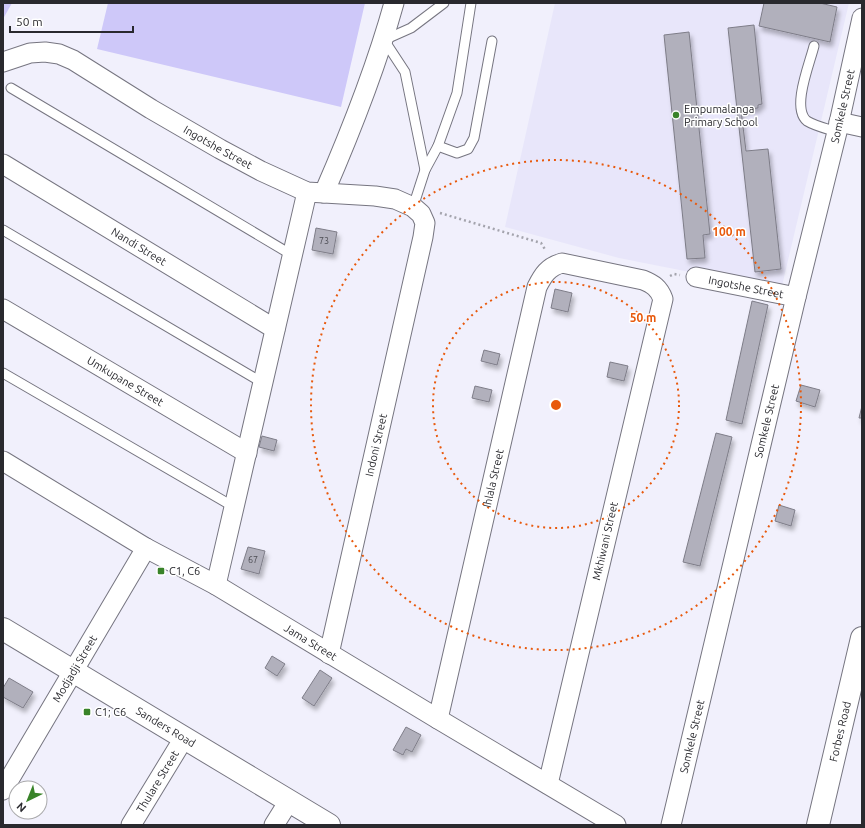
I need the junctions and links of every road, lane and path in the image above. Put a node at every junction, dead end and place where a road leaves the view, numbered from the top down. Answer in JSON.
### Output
{"nodes":[{"id":1,"x":394,"y":3,"type":"edge"},
{"id":2,"x":444,"y":3,"type":"edge"},
{"id":3,"x":471,"y":3,"type":"edge"},
{"id":4,"x":862,"y":18,"type":"edge"},
{"id":5,"x":384,"y":40,"type":"junction"},
{"id":6,"x":492,"y":41,"type":"dead end"},
{"id":7,"x":814,"y":46,"type":"dead end"},
{"id":8,"x":3,"y":62,"type":"edge"},
{"id":9,"x":11,"y":88,"type":"dead end"},
{"id":10,"x":838,"y":127,"type":"junction"},
{"id":11,"x":862,"y":127,"type":"edge"},
{"id":12,"x":438,"y":146,"type":"junction"},
{"id":13,"x":3,"y":164,"type":"edge"},
{"id":14,"x":425,"y":170,"type":"junction"},
{"id":15,"x":316,"y":192,"type":"junction"},
{"id":16,"x":417,"y":211,"type":"junction"},
{"id":17,"x":3,"y":230,"type":"edge"},
{"id":18,"x":292,"y":255,"type":"junction"},
{"id":19,"x":554,"y":265,"type":"junction"},
{"id":20,"x":696,"y":277,"type":"joint"},
{"id":21,"x":658,"y":292,"type":"junction"},
{"id":22,"x":796,"y":297,"type":"junction"},
{"id":23,"x":3,"y":309,"type":"edge"},
{"id":24,"x":276,"y":329,"type":"junction"},
{"id":25,"x":3,"y":373,"type":"edge"},
{"id":26,"x":263,"y":383,"type":"junction"},
{"id":27,"x":247,"y":453,"type":"junction"},
{"id":28,"x":3,"y":461,"type":"edge"},
{"id":29,"x":234,"y":507,"type":"junction"},
{"id":30,"x":146,"y":548,"type":"junction"},
{"id":31,"x":216,"y":585,"type":"junction"},
{"id":32,"x":3,"y":629,"type":"edge"},
{"id":33,"x":862,"y":638,"type":"edge"},
{"id":34,"x":329,"y":654,"type":"junction"},
{"id":35,"x":74,"y":671,"type":"junction"},
{"id":36,"x":438,"y":720,"type":"junction"},
{"id":37,"x":184,"y":738,"type":"junction"},
{"id":38,"x":548,"y":784,"type":"junction"},
{"id":39,"x":3,"y":790,"type":"edge"},
{"id":40,"x":289,"y":801,"type":"junction"},
{"id":41,"x":131,"y":825,"type":"edge"},
{"id":42,"x":274,"y":825,"type":"edge"},
{"id":43,"x":329,"y":825,"type":"edge"},
{"id":44,"x":616,"y":825,"type":"edge"},
{"id":45,"x":671,"y":825,"type":"edge"},
{"id":46,"x":818,"y":825,"type":"edge"}],
"edges":[{"from":1,"to":5,"type":"street"},
{"from":2,"to":5,"type":"lane"},
{"from":3,"to":12,"type":"lane"},
{"from":4,"to":10,"type":"street","name":"Somkele Street"},
{"from":5,"to":14,"type":"lane"},
{"from":5,"to":15,"type":"street"},
{"from":6,"to":12,"type":"lane"},
{"from":7,"to":10,"type":"lane"},
{"from":8,"to":15,"type":"street","name":"Ingotshe Street"},
{"from":9,"to":18,"type":"lane"},
{"from":10,"to":11,"type":"street"},
{"from":10,"to":22,"type":"street","name":"Somkele Street"},
{"from":12,"to":14,"type":"lane"},
{"from":13,"to":24,"type":"street","name":"Nandi Street"},
{"from":14,"to":16,"type":"lane"},
{"from":15,"to":16,"type":"street","name":"Ingotshe Street"},
{"from":15,"to":18,"type":"street"},
{"from":16,"to":19,"type":"path"},
{"from":16,"to":34,"type":"street","name":"Indoni Street"},
{"from":17,"to":26,"type":"lane"},
{"from":18,"to":24,"type":"street"},
{"from":19,"to":21,"type":"street"},
{"from":19,"to":36,"type":"street","name":"Ihlala Street"},
{"from":20,"to":21,"type":"path"},
{"from":20,"to":22,"type":"street","name":"Ingotshe Street"},
{"from":21,"to":38,"type":"street","name":"Mkhiwani Street"},
{"from":22,"to":45,"type":"street","name":"Somkele Street"},
{"from":23,"to":27,"type":"street","name":"Umkupane Street"},
{"from":24,"to":26,"type":"street"},
{"from":25,"to":29,"type":"lane"},
{"from":26,"to":27,"type":"street"},
{"from":27,"to":29,"type":"street"},
{"from":28,"to":30,"type":"street","name":"Jama Street"},
{"from":29,"to":31,"type":"street"},
{"from":30,"to":31,"type":"street","name":"Jama Street"},
{"from":30,"to":35,"type":"street","name":"Modjadji Street"},
{"from":31,"to":34,"type":"street","name":"Jama Street"},
{"from":32,"to":35,"type":"street","name":"Sanders Road"},
{"from":33,"to":46,"type":"street","name":"Forbes Road"},
{"from":34,"to":36,"type":"street","name":"Jama Street"},
{"from":35,"to":37,"type":"street","name":"Sanders Road"},
{"from":35,"to":39,"type":"street","name":"Modjadji Street"},
{"from":36,"to":38,"type":"street","name":"Jama Street"},
{"from":37,"to":40,"type":"street","name":"Sanders Road"},
{"from":37,"to":41,"type":"street","name":"Thulare Street"},
{"from":38,"to":44,"type":"street","name":"Jama Street"},
{"from":40,"to":42,"type":"street"},
{"from":40,"to":43,"type":"street","name":"Sanders Road"}]}
